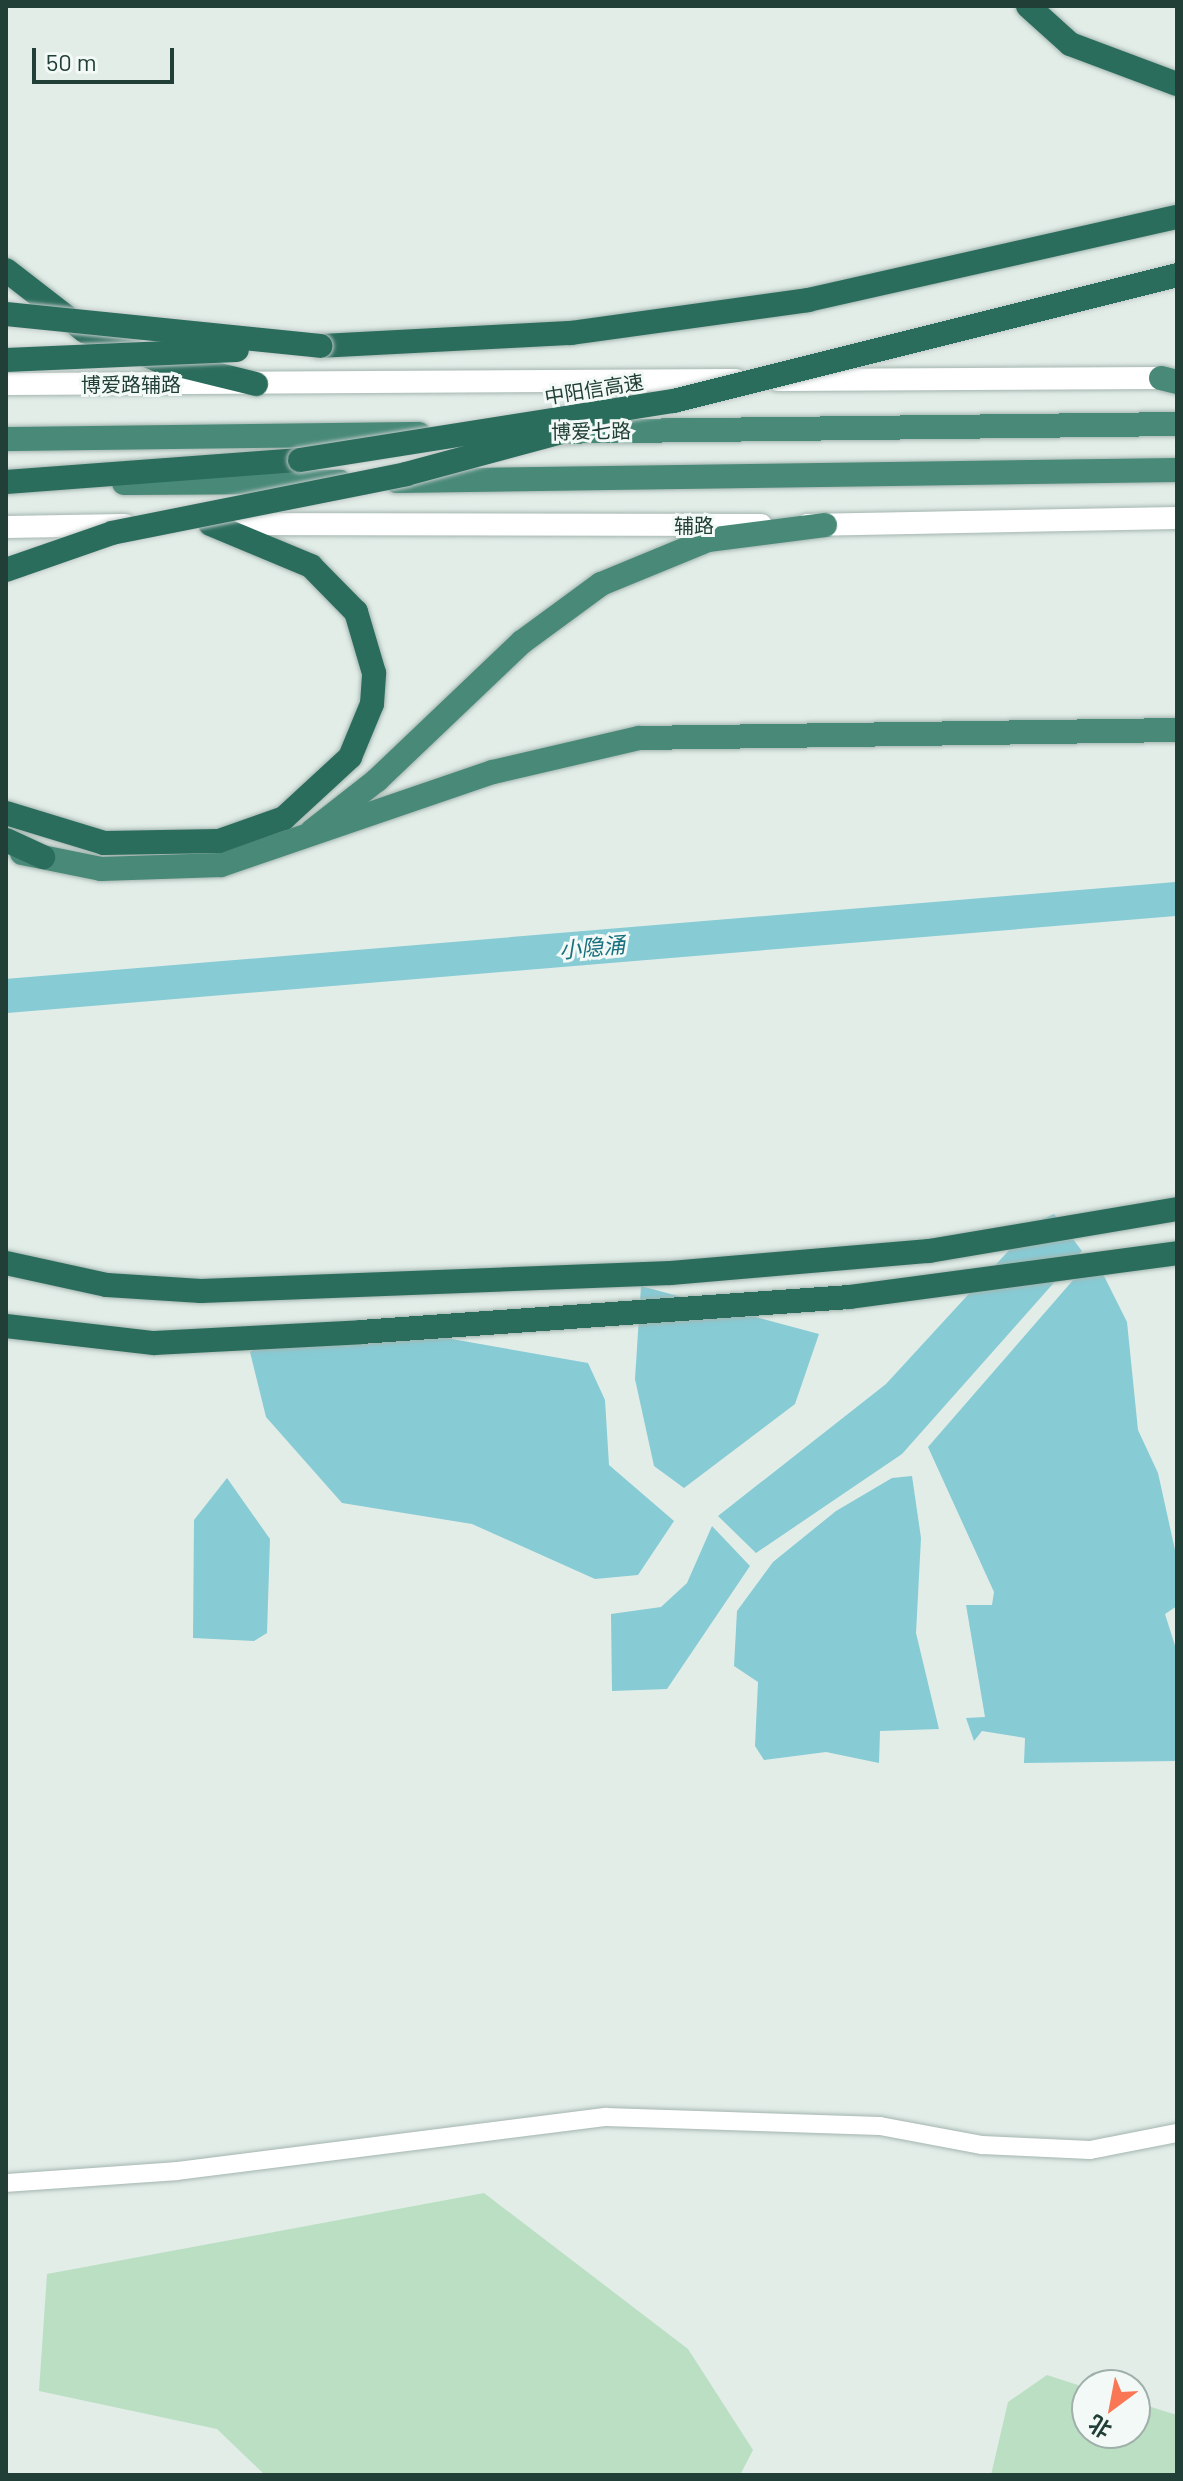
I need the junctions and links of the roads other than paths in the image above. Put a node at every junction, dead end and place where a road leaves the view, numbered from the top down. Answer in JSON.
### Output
{"nodes":[{"id":1,"x":1028,"y":6,"type":"edge"},
{"id":2,"x":1177,"y":84,"type":"edge"},
{"id":3,"x":1177,"y":217,"type":"edge"},
{"id":4,"x":6,"y":270,"type":"edge"},
{"id":5,"x":1177,"y":275,"type":"edge"},
{"id":6,"x":6,"y":314,"type":"edge"},
{"id":7,"x":320,"y":346,"type":"junction"},
{"id":8,"x":6,"y":360,"type":"edge"},
{"id":9,"x":1172,"y":379,"type":"edge"},
{"id":10,"x":6,"y":384,"type":"edge"},
{"id":11,"x":256,"y":384,"type":"junction"},
{"id":12,"x":674,"y":401,"type":"junction"},
{"id":13,"x":1177,"y":424,"type":"edge"},
{"id":14,"x":6,"y":439,"type":"edge"},
{"id":15,"x":1177,"y":470,"type":"edge"},
{"id":16,"x":6,"y":483,"type":"edge"},
{"id":17,"x":1177,"y":518,"type":"edge"},
{"id":18,"x":210,"y":524,"type":"junction"},
{"id":19,"x":825,"y":525,"type":"junction"},
{"id":20,"x":6,"y":527,"type":"edge"},
{"id":21,"x":6,"y":570,"type":"edge"},
{"id":22,"x":1177,"y":730,"type":"edge"},
{"id":23,"x":6,"y":813,"type":"edge"},
{"id":24,"x":6,"y":840,"type":"edge"},
{"id":25,"x":6,"y":848,"type":"edge"},
{"id":26,"x":279,"y":850,"type":"junction"},
{"id":27,"x":43,"y":857,"type":"junction"},
{"id":28,"x":1177,"y":1209,"type":"edge"},
{"id":29,"x":6,"y":1252,"type":"edge"},
{"id":30,"x":1177,"y":1253,"type":"edge"},
{"id":31,"x":6,"y":1263,"type":"edge"},
{"id":32,"x":58,"y":1276,"type":"junction"},
{"id":33,"x":6,"y":1326,"type":"edge"},
{"id":34,"x":1177,"y":2133,"type":"edge"},
{"id":35,"x":6,"y":2183,"type":"edge"}],
"edges":[{"from":1,"to":2,"type":"highway"},
{"from":3,"to":7,"type":"highway"},
{"from":4,"to":11,"type":"highway"},
{"from":5,"to":12,"type":"highway","name":"中阳信高速","bridge":true},
{"from":6,"to":7,"type":"highway","bridge":true},
{"from":7,"to":8,"type":"highway","bridge":true},
{"from":9,"to":11,"type":"street","name":"博爱路辅路"},
{"from":10,"to":11,"type":"street","name":"博爱路辅路"},
{"from":12,"to":16,"type":"highway","name":"中阳信高速","bridge":true},
{"from":12,"to":21,"type":"highway","bridge":true},
{"from":13,"to":14,"type":"highway","name":"博爱七路"},
{"from":15,"to":16,"type":"highway"},
{"from":17,"to":19,"type":"street","name":"辅路"},
{"from":18,"to":19,"type":"street","name":"辅路"},
{"from":18,"to":20,"type":"street"},
{"from":18,"to":23,"type":"highway"},
{"from":19,"to":26,"type":"highway"},
{"from":22,"to":26,"type":"highway"},
{"from":24,"to":27,"type":"highway"},
{"from":25,"to":27,"type":"highway"},
{"from":26,"to":27,"type":"highway"},
{"from":28,"to":32,"type":"highway"},
{"from":29,"to":32,"type":"highway"},
{"from":30,"to":33,"type":"highway"},
{"from":31,"to":32,"type":"highway"},
{"from":34,"to":35,"type":"street"}]}
